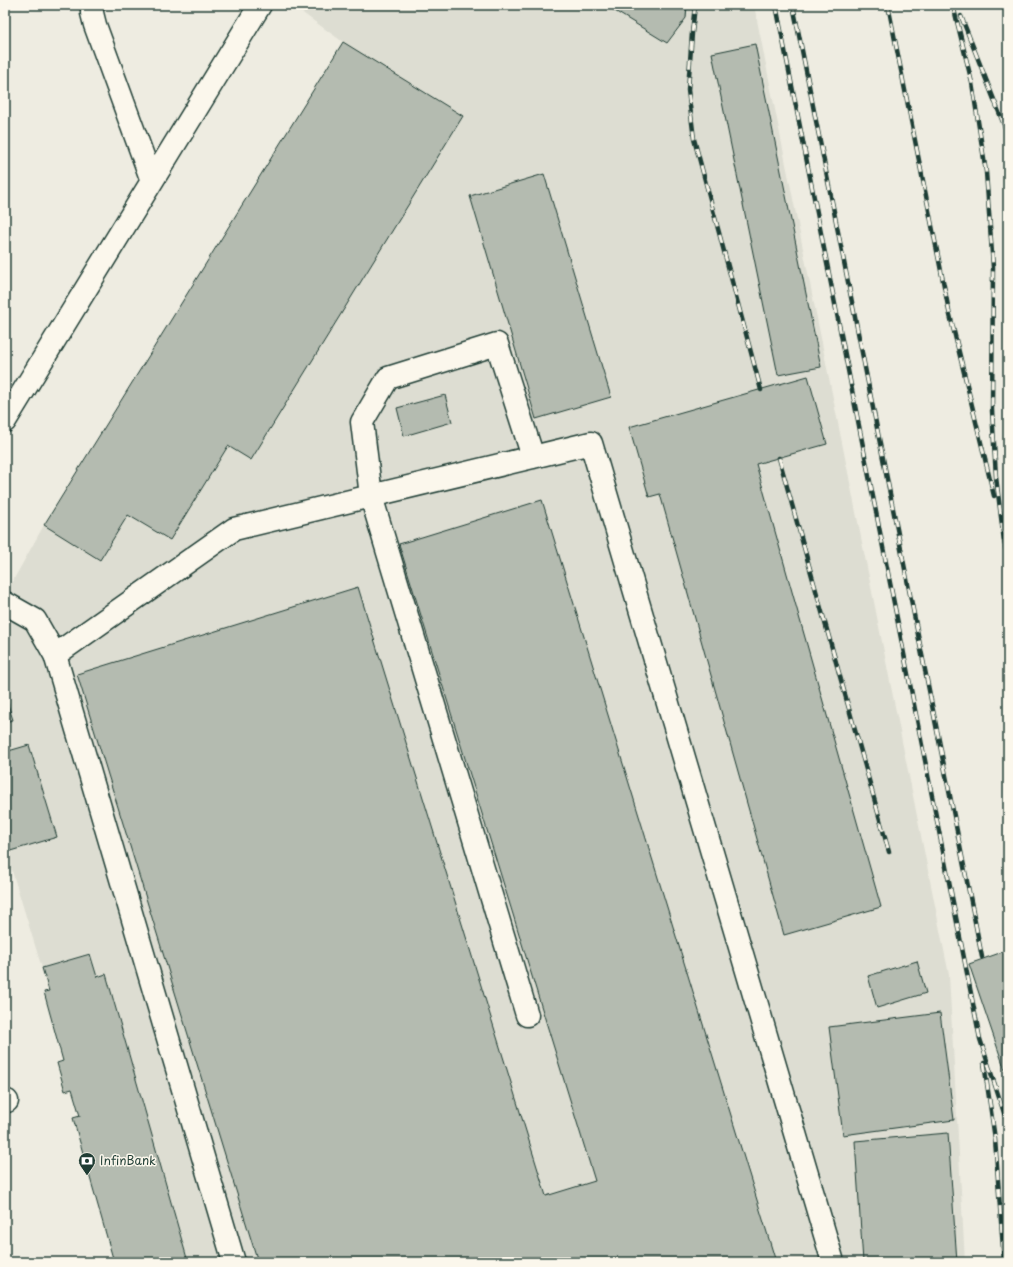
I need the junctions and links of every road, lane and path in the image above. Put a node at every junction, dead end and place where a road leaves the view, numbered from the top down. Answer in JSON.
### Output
{"nodes":[{"id":1,"x":92,"y":5,"type":"edge"},
{"id":2,"x":260,"y":5,"type":"edge"},
{"id":3,"x":152,"y":181,"type":"junction"},
{"id":4,"x":5,"y":420,"type":"edge"},
{"id":5,"x":533,"y":457,"type":"junction"},
{"id":6,"x":371,"y":496,"type":"junction"},
{"id":7,"x":5,"y":603,"type":"edge"},
{"id":8,"x":55,"y":655,"type":"junction"},
{"id":9,"x":528,"y":1016,"type":"dead end"},
{"id":10,"x":234,"y":1262,"type":"edge"},
{"id":11,"x":833,"y":1262,"type":"edge"}],
"edges":[{"from":1,"to":3,"type":"lane"},
{"from":2,"to":3,"type":"lane"},
{"from":3,"to":4,"type":"lane"},
{"from":5,"to":6,"type":"lane"},
{"from":5,"to":6,"type":"lane"},
{"from":5,"to":11,"type":"lane"},
{"from":6,"to":8,"type":"lane"},
{"from":6,"to":9,"type":"lane"},
{"from":7,"to":8,"type":"lane"},
{"from":8,"to":10,"type":"lane"}]}
